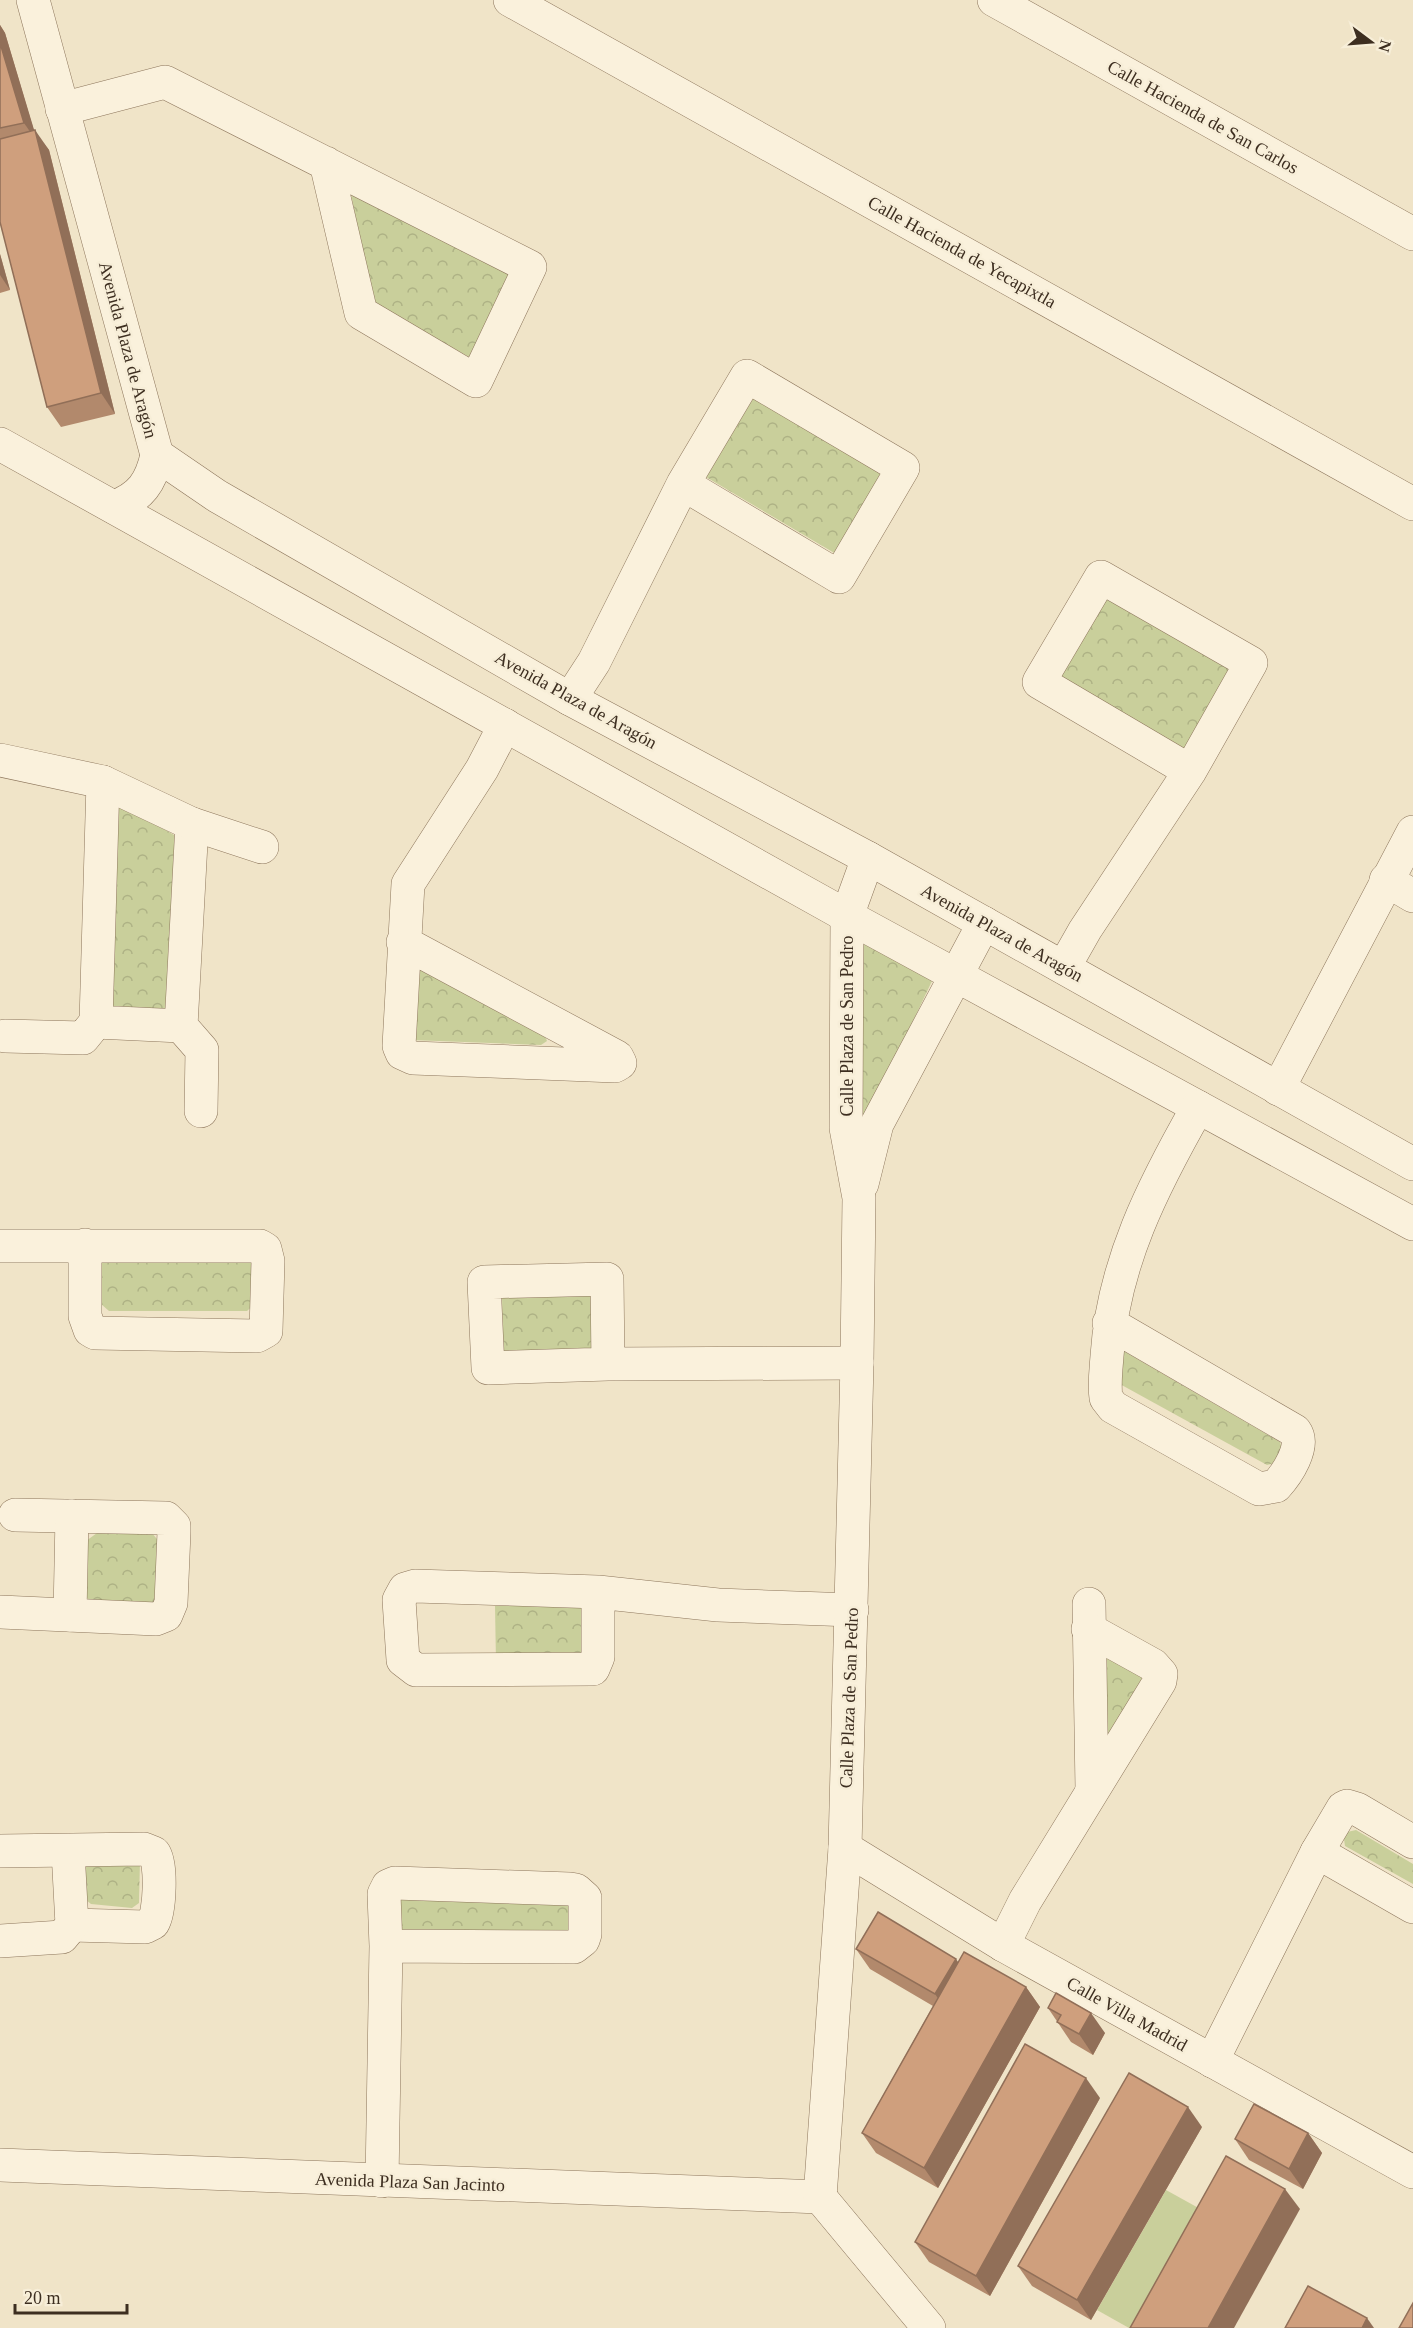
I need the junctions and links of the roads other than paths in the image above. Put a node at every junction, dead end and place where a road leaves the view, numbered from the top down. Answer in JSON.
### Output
{"nodes":[{"id":1,"x":33,"y":0,"type":"edge"},
{"id":2,"x":510,"y":0,"type":"edge"},
{"id":3,"x":994,"y":0,"type":"edge"},
{"id":4,"x":62,"y":109,"type":"junction"},
{"id":5,"x":327,"y":163,"type":"junction"},
{"id":6,"x":1413,"y":234,"type":"edge"},
{"id":7,"x":0,"y":444,"type":"edge"},
{"id":8,"x":157,"y":454,"type":"junction"},
{"id":9,"x":683,"y":484,"type":"junction"},
{"id":10,"x":1413,"y":504,"type":"edge"},
{"id":11,"x":114,"y":507,"type":"junction"},
{"id":12,"x":570,"y":699,"type":"junction"},
{"id":13,"x":505,"y":725,"type":"junction"},
{"id":14,"x":0,"y":760,"type":"edge"},
{"id":15,"x":1190,"y":771,"type":"junction"},
{"id":16,"x":103,"y":782,"type":"junction"},
{"id":17,"x":192,"y":824,"type":"junction"},
{"id":18,"x":1413,"y":832,"type":"edge"},
{"id":19,"x":262,"y":848,"type":"dead end"},
{"id":20,"x":868,"y":858,"type":"junction"},
{"id":21,"x":1400,"y":888,"type":"edge"},
{"id":22,"x":847,"y":916,"type":"junction"},
{"id":23,"x":984,"y":923,"type":"junction"},
{"id":24,"x":403,"y":942,"type":"junction"},
{"id":25,"x":1064,"y":967,"type":"junction"},
{"id":26,"x":957,"y":975,"type":"junction"},
{"id":27,"x":96,"y":1022,"type":"junction"},
{"id":28,"x":182,"y":1026,"type":"junction"},
{"id":29,"x":5,"y":1036,"type":"dead end"},
{"id":30,"x":1278,"y":1089,"type":"junction"},
{"id":31,"x":1198,"y":1107,"type":"junction"},
{"id":32,"x":201,"y":1111,"type":"dead end"},
{"id":33,"x":1413,"y":1164,"type":"edge"},
{"id":34,"x":859,"y":1198,"type":"junction"},
{"id":35,"x":1413,"y":1224,"type":"edge"},
{"id":36,"x":85,"y":1245,"type":"junction"},
{"id":37,"x":0,"y":1246,"type":"edge"},
{"id":38,"x":1109,"y":1323,"type":"junction"},
{"id":39,"x":857,"y":1363,"type":"junction"},
{"id":40,"x":608,"y":1364,"type":"dead end"},
{"id":41,"x":15,"y":1515,"type":"dead end"},
{"id":42,"x":72,"y":1516,"type":"junction"},
{"id":43,"x":598,"y":1592,"type":"junction"},
{"id":44,"x":852,"y":1610,"type":"junction"},
{"id":45,"x":0,"y":1612,"type":"edge"},
{"id":46,"x":70,"y":1615,"type":"junction"},
{"id":47,"x":1092,"y":1789,"type":"junction"},
{"id":48,"x":1413,"y":1842,"type":"edge"},
{"id":49,"x":845,"y":1848,"type":"junction"},
{"id":50,"x":0,"y":1851,"type":"edge"},
{"id":51,"x":68,"y":1851,"type":"junction"},
{"id":52,"x":1317,"y":1852,"type":"junction"},
{"id":53,"x":1413,"y":1907,"type":"edge"},
{"id":54,"x":72,"y":1925,"type":"junction"},
{"id":55,"x":0,"y":1941,"type":"edge"},
{"id":56,"x":1003,"y":1945,"type":"junction"},
{"id":57,"x":386,"y":1946,"type":"junction"},
{"id":58,"x":1212,"y":2061,"type":"junction"},
{"id":59,"x":0,"y":2165,"type":"edge"},
{"id":60,"x":1413,"y":2172,"type":"edge"},
{"id":61,"x":382,"y":2181,"type":"junction"},
{"id":62,"x":820,"y":2197,"type":"junction"},
{"id":63,"x":925,"y":2327,"type":"edge"}],
"edges":[{"from":1,"to":4,"type":"street","name":"Avenida Plaza de Aragón"},
{"from":2,"to":10,"type":"street","name":"Calle Hacienda de Yecapixtla"},
{"from":3,"to":6,"type":"street","name":"Calle Hacienda de San Carlos"},
{"from":4,"to":5,"type":"street"},
{"from":4,"to":8,"type":"street","name":"Avenida Plaza de Aragón"},
{"from":5,"to":5,"type":"street"},
{"from":7,"to":11,"type":"street"},
{"from":8,"to":11,"type":"street"},
{"from":8,"to":12,"type":"street","name":"Avenida Plaza de Aragón"},
{"from":9,"to":9,"type":"street"},
{"from":9,"to":12,"type":"street"},
{"from":11,"to":13,"type":"street"},
{"from":12,"to":20,"type":"street","name":"Avenida Plaza de Aragón"},
{"from":13,"to":22,"type":"street"},
{"from":13,"to":24,"type":"street"},
{"from":14,"to":16,"type":"street"},
{"from":15,"to":15,"type":"street"},
{"from":15,"to":25,"type":"street"},
{"from":16,"to":17,"type":"street"},
{"from":16,"to":27,"type":"street"},
{"from":17,"to":19,"type":"street"},
{"from":17,"to":28,"type":"street"},
{"from":18,"to":21,"type":"street"},
{"from":20,"to":22,"type":"street","name":"Calle Plaza de San Pedro"},
{"from":20,"to":23,"type":"street","name":"Avenida Plaza de Aragón"},
{"from":21,"to":30,"type":"street"},
{"from":22,"to":26,"type":"street"},
{"from":22,"to":34,"type":"street","name":"Calle Plaza de San Pedro"},
{"from":23,"to":25,"type":"street","name":"Avenida Plaza de Aragón"},
{"from":23,"to":26,"type":"street","name":"Calle Plaza de San Pedro"},
{"from":24,"to":24,"type":"street"},
{"from":25,"to":30,"type":"street","name":"Avenida Plaza de Aragón"},
{"from":26,"to":31,"type":"street"},
{"from":26,"to":34,"type":"street","name":"Calle Plaza de San Pedro"},
{"from":27,"to":28,"type":"street"},
{"from":27,"to":29,"type":"street"},
{"from":28,"to":32,"type":"street"},
{"from":30,"to":33,"type":"street","name":"Avenida Plaza de Aragón"},
{"from":31,"to":35,"type":"street"},
{"from":31,"to":38,"type":"street"},
{"from":34,"to":39,"type":"street","name":"Calle Plaza de San Pedro"},
{"from":36,"to":36,"type":"street"},
{"from":36,"to":37,"type":"street"},
{"from":38,"to":38,"type":"street"},
{"from":39,"to":40,"type":"street"},
{"from":39,"to":44,"type":"street","name":"Calle Plaza de San Pedro"},
{"from":41,"to":42,"type":"street"},
{"from":42,"to":46,"type":"street"},
{"from":42,"to":46,"type":"street"},
{"from":43,"to":43,"type":"street"},
{"from":43,"to":44,"type":"street"},
{"from":44,"to":49,"type":"street","name":"Calle Plaza de San Pedro"},
{"from":45,"to":46,"type":"street"},
{"from":47,"to":47,"type":"street"},
{"from":47,"to":56,"type":"street"},
{"from":48,"to":52,"type":"street"},
{"from":49,"to":56,"type":"street","name":"Calle Villa Madrid"},
{"from":49,"to":62,"type":"street","name":"Calle Plaza de San Pedro"},
{"from":50,"to":51,"type":"street"},
{"from":51,"to":54,"type":"street"},
{"from":51,"to":54,"type":"street"},
{"from":52,"to":53,"type":"street"},
{"from":52,"to":58,"type":"street"},
{"from":54,"to":55,"type":"street"},
{"from":56,"to":58,"type":"street","name":"Calle Villa Madrid"},
{"from":57,"to":57,"type":"street"},
{"from":57,"to":61,"type":"street"},
{"from":58,"to":60,"type":"street","name":"Calle Villa Madrid"},
{"from":59,"to":61,"type":"street","name":"Avenida Plaza San Jacinto"},
{"from":61,"to":62,"type":"street","name":"Avenida Plaza San Jacinto"},
{"from":62,"to":63,"type":"street"}]}
